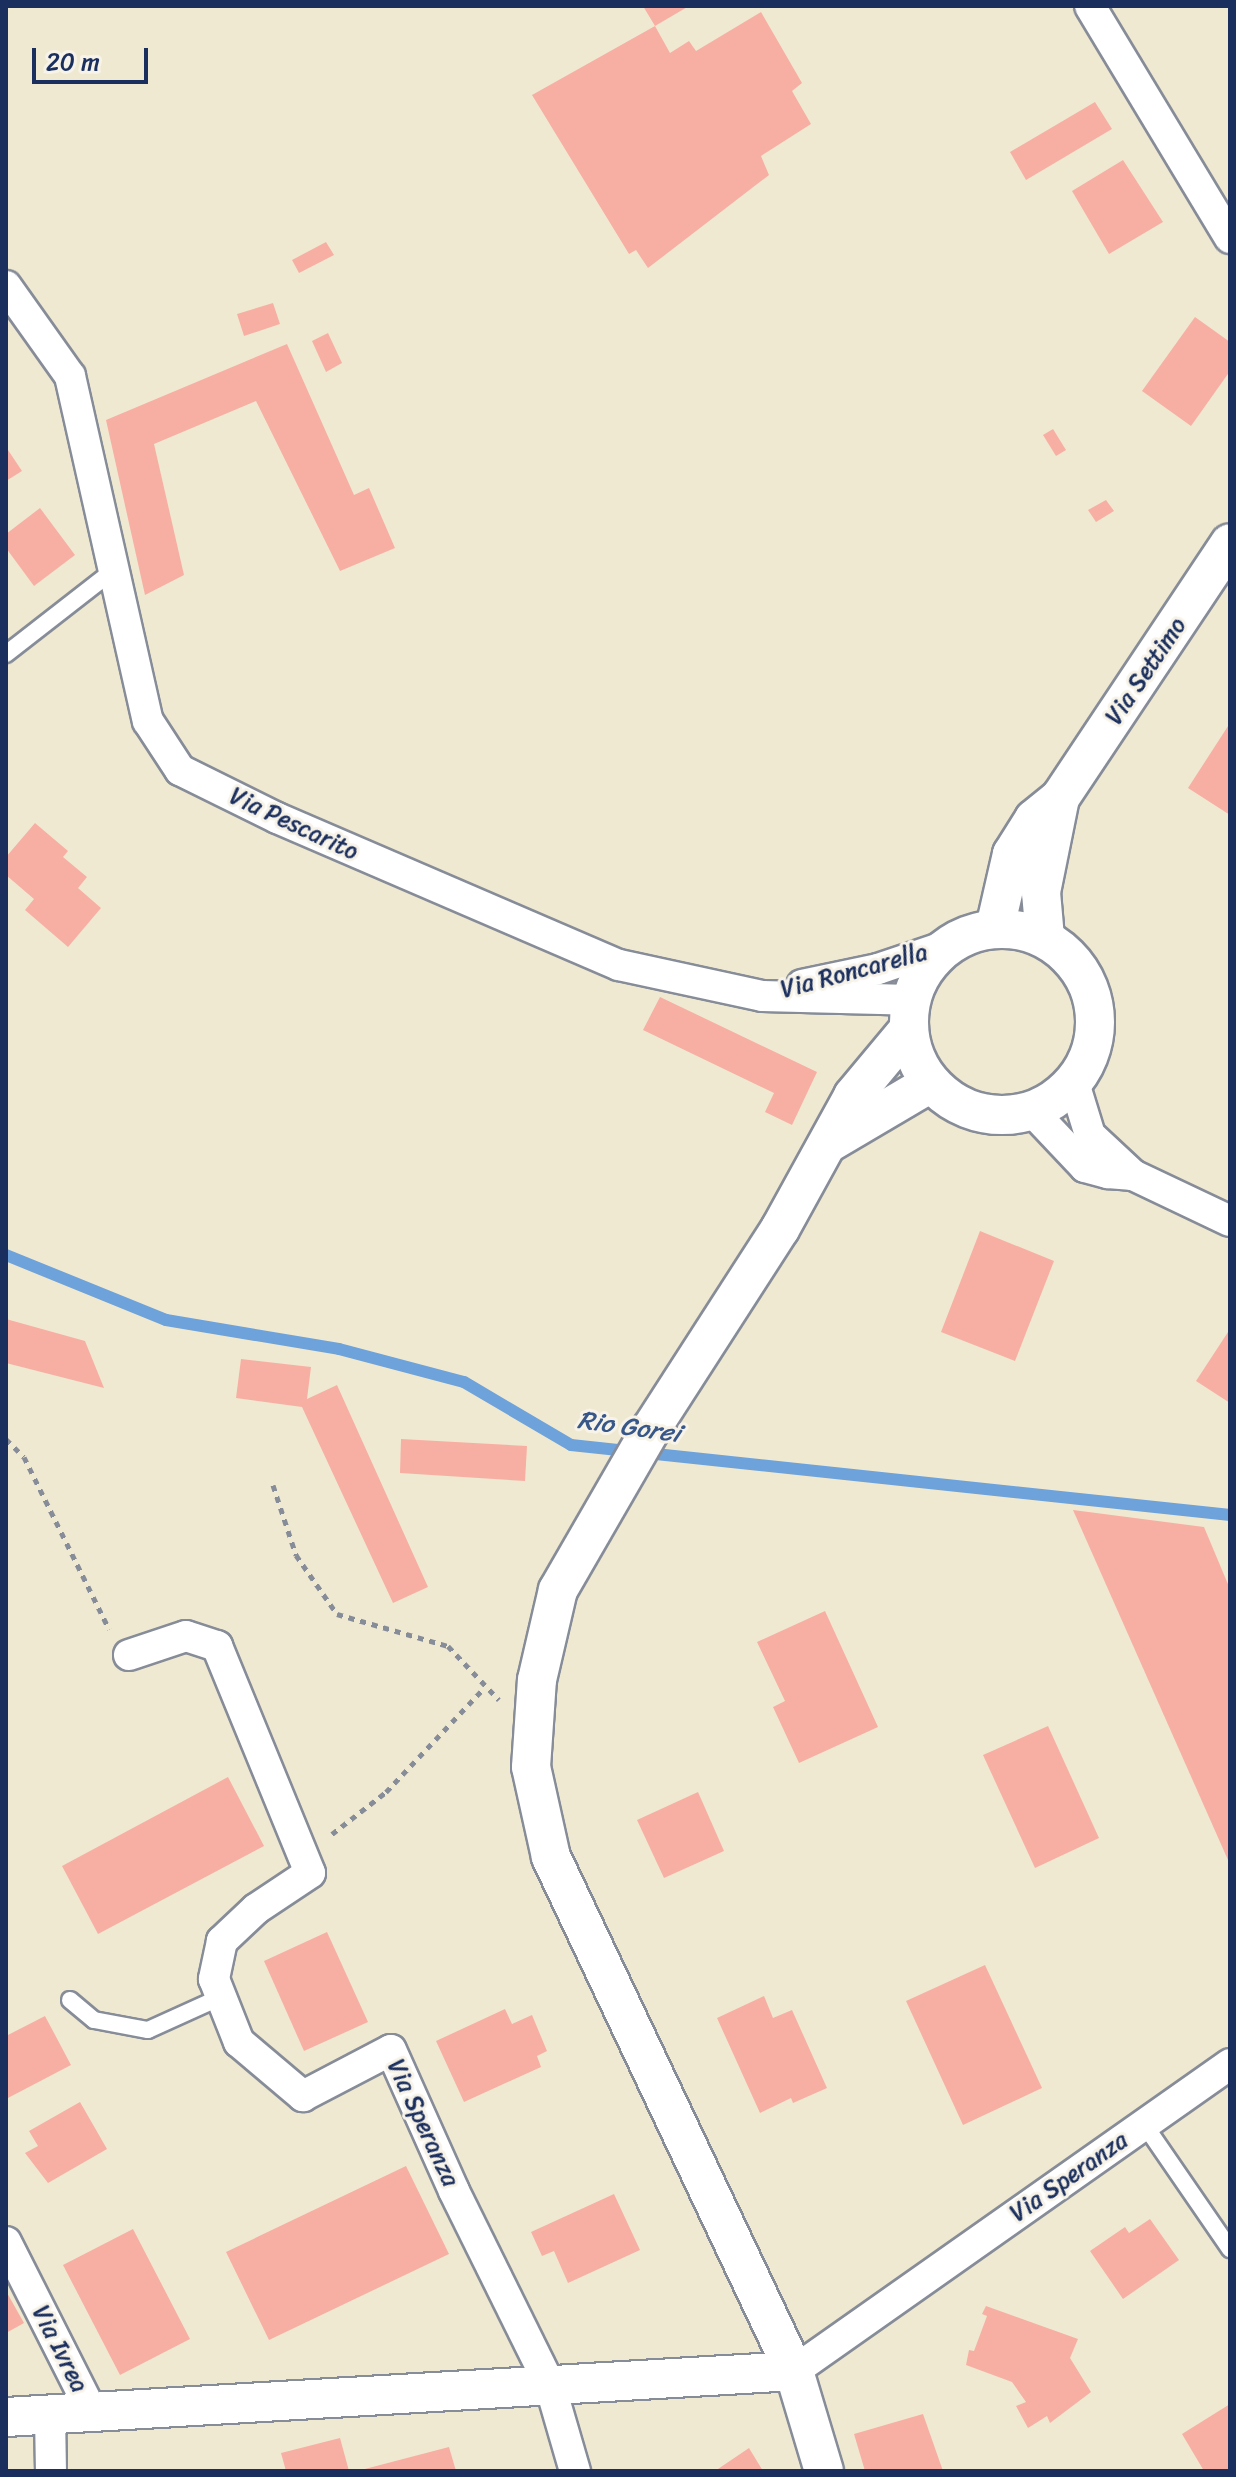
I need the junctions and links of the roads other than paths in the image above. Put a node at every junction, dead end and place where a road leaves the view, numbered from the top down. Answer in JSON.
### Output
{"nodes":[{"id":1,"x":1090,"y":6,"type":"edge"},
{"id":2,"x":1230,"y":238,"type":"edge"},
{"id":3,"x":6,"y":286,"type":"edge"},
{"id":4,"x":1230,"y":543,"type":"edge"},
{"id":5,"x":114,"y":570,"type":"junction"},
{"id":6,"x":6,"y":654,"type":"edge"},
{"id":7,"x":1060,"y":798,"type":"junction"},
{"id":8,"x":995,"y":928,"type":"junction"},
{"id":9,"x":1045,"y":938,"type":"junction"},
{"id":10,"x":946,"y":946,"type":"junction"},
{"id":11,"x":762,"y":996,"type":"junction"},
{"id":12,"x":909,"y":1015,"type":"junction"},
{"id":13,"x":931,"y":1083,"type":"junction"},
{"id":14,"x":1074,"y":1083,"type":"junction"},
{"id":15,"x":1032,"y":1111,"type":"junction"},
{"id":16,"x":829,"y":1143,"type":"junction"},
{"id":17,"x":1133,"y":1175,"type":"junction"},
{"id":18,"x":1230,"y":1221,"type":"edge"},
{"id":19,"x":129,"y":1655,"type":"road end"},
{"id":20,"x":221,"y":1997,"type":"junction"},
{"id":21,"x":70,"y":2000,"type":"dead end"},
{"id":22,"x":1230,"y":2064,"type":"edge"},
{"id":23,"x":1144,"y":2124,"type":"junction"},
{"id":24,"x":6,"y":2242,"type":"edge"},
{"id":25,"x":1230,"y":2249,"type":"edge"},
{"id":26,"x":794,"y":2371,"type":"junction"},
{"id":27,"x":550,"y":2385,"type":"junction"},
{"id":28,"x":92,"y":2412,"type":"junction"},
{"id":29,"x":50,"y":2415,"type":"junction"},
{"id":30,"x":6,"y":2417,"type":"edge"},
{"id":31,"x":51,"y":2471,"type":"edge"},
{"id":32,"x":575,"y":2471,"type":"edge"},
{"id":33,"x":824,"y":2471,"type":"edge"}],
"edges":[{"from":1,"to":2,"type":"street"},
{"from":3,"to":5,"type":"street","name":"Via Pescarito"},
{"from":4,"to":7,"type":"street","name":"Via Settimo"},
{"from":5,"to":6,"type":"lane"},
{"from":5,"to":11,"type":"street","name":"Via Pescarito"},
{"from":7,"to":8,"type":"street","name":"Via Settimo"},
{"from":7,"to":9,"type":"street","name":"Via Settimo"},
{"from":8,"to":9,"type":"street"},
{"from":8,"to":10,"type":"street"},
{"from":9,"to":14,"type":"street"},
{"from":10,"to":11,"type":"street","name":"Via Roncarella"},
{"from":10,"to":12,"type":"street"},
{"from":11,"to":12,"type":"street","name":"Via Pescarito"},
{"from":12,"to":13,"type":"street"},
{"from":12,"to":16,"type":"street"},
{"from":13,"to":15,"type":"street"},
{"from":13,"to":16,"type":"street"},
{"from":14,"to":15,"type":"street"},
{"from":14,"to":17,"type":"street"},
{"from":15,"to":17,"type":"street"},
{"from":16,"to":26,"type":"street"},
{"from":17,"to":18,"type":"street"},
{"from":19,"to":20,"type":"street","name":"Via Speranza"},
{"from":20,"to":21,"type":"lane"},
{"from":20,"to":27,"type":"street","name":"Via Speranza"},
{"from":22,"to":23,"type":"street","name":"Via Speranza"},
{"from":23,"to":25,"type":"lane"},
{"from":23,"to":26,"type":"street","name":"Via Speranza"},
{"from":24,"to":28,"type":"street","name":"Via Ivrea"},
{"from":26,"to":27,"type":"street"},
{"from":26,"to":33,"type":"street"},
{"from":27,"to":28,"type":"street"},
{"from":27,"to":32,"type":"street","name":"Via Speranza"},
{"from":28,"to":29,"type":"street"},
{"from":29,"to":30,"type":"street"},
{"from":29,"to":31,"type":"street"}]}
